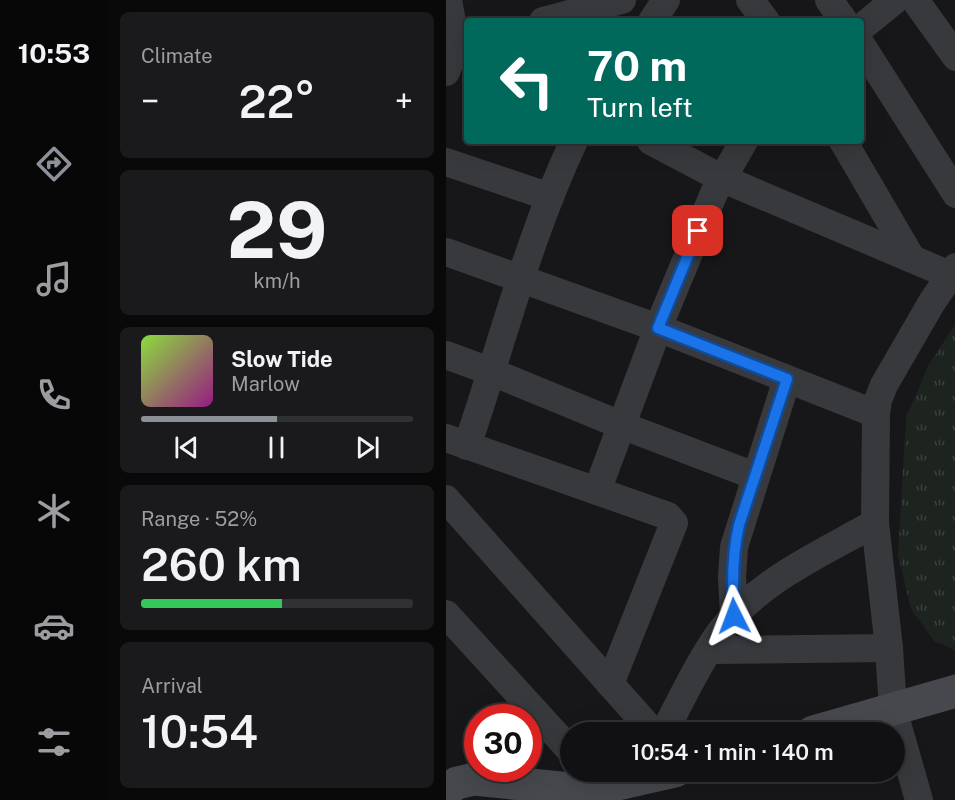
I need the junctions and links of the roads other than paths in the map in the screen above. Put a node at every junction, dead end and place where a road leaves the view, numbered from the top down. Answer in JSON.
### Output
{"nodes":[{"id":1,"x":448,"y":0,"type":"edge"},
{"id":2,"x":622,"y":0,"type":"edge"},
{"id":3,"x":666,"y":0,"type":"edge"},
{"id":4,"x":750,"y":0,"type":"edge"},
{"id":5,"x":829,"y":0,"type":"edge"},
{"id":6,"x":895,"y":0,"type":"edge"},
{"id":7,"x":915,"y":0,"type":"edge"},
{"id":8,"x":591,"y":4,"type":"edge"},
{"id":9,"x":551,"y":18,"type":"edge"},
{"id":10,"x":654,"y":18,"type":"edge"},
{"id":11,"x":764,"y":18,"type":"edge"},
{"id":12,"x":842,"y":18,"type":"edge"},
{"id":13,"x":864,"y":25,"type":"edge"},
{"id":14,"x":456,"y":44,"type":"edge"},
{"id":15,"x":864,"y":49,"type":"edge"},
{"id":16,"x":956,"y":57,"type":"edge"},
{"id":17,"x":446,"y":74,"type":"edge"},
{"id":18,"x":464,"y":82,"type":"edge"},
{"id":19,"x":573,"y":144,"type":"edge"},
{"id":20,"x":657,"y":144,"type":"edge"},
{"id":21,"x":742,"y":144,"type":"edge"},
{"id":22,"x":845,"y":144,"type":"edge"},
{"id":23,"x":446,"y":162,"type":"edge"},
{"id":24,"x":721,"y":178,"type":"junction"},
{"id":25,"x":956,"y":194,"type":"edge"},
{"id":26,"x":550,"y":197,"type":"junction"},
{"id":27,"x":446,"y":252,"type":"edge"},
{"id":28,"x":912,"y":259,"type":"junction"},
{"id":29,"x":953,"y":271,"type":"edge"},
{"id":30,"x":521,"y":279,"type":"junction"},
{"id":31,"x":658,"y":328,"type":"junction"},
{"id":32,"x":446,"y":355,"type":"edge"},
{"id":33,"x":492,"y":372,"type":"junction"},
{"id":34,"x":787,"y":379,"type":"junction"},
{"id":35,"x":876,"y":414,"type":"junction"},
{"id":36,"x":621,"y":425,"type":"junction"},
{"id":37,"x":456,"y":442,"type":"edge"},
{"id":38,"x":755,"y":476,"type":"junction"},
{"id":39,"x":597,"y":491,"type":"junction"},
{"id":40,"x":446,"y":499,"type":"edge"},
{"id":41,"x":875,"y":523,"type":"junction"},
{"id":42,"x":446,"y":614,"type":"edge"},
{"id":43,"x":734,"y":616,"type":"junction"},
{"id":44,"x":889,"y":648,"type":"junction"},
{"id":45,"x":710,"y":650,"type":"junction"},
{"id":46,"x":610,"y":684,"type":"junction"},
{"id":47,"x":956,"y":692,"type":"edge"},
{"id":48,"x":893,"y":709,"type":"junction"},
{"id":49,"x":644,"y":722,"type":"edge"},
{"id":50,"x":670,"y":722,"type":"edge"},
{"id":51,"x":848,"y":722,"type":"edge"},
{"id":52,"x":560,"y":739,"type":"edge"},
{"id":53,"x":453,"y":782,"type":"edge"},
{"id":54,"x":595,"y":782,"type":"edge"},
{"id":55,"x":920,"y":800,"type":"edge"}],
"edges":[{"from":1,"to":14,"type":"street"},
{"from":2,"to":8,"type":"street"},
{"from":3,"to":10,"type":"street"},
{"from":4,"to":11,"type":"street"},
{"from":5,"to":12,"type":"street"},
{"from":6,"to":13,"type":"street"},
{"from":7,"to":16,"type":"street"},
{"from":8,"to":9,"type":"street"},
{"from":14,"to":17,"type":"street"},
{"from":15,"to":25,"type":"street"},
{"from":17,"to":18,"type":"street"},
{"from":19,"to":26,"type":"street"},
{"from":20,"to":24,"type":"street"},
{"from":21,"to":24,"type":"street"},
{"from":22,"to":28,"type":"street"},
{"from":23,"to":26,"type":"street"},
{"from":24,"to":28,"type":"street"},
{"from":24,"to":31,"type":"street"},
{"from":26,"to":30,"type":"street"},
{"from":27,"to":30,"type":"street"},
{"from":28,"to":29,"type":"street"},
{"from":29,"to":35,"type":"street"},
{"from":30,"to":31,"type":"street"},
{"from":30,"to":33,"type":"street"},
{"from":31,"to":34,"type":"street"},
{"from":31,"to":36,"type":"street"},
{"from":32,"to":33,"type":"street"},
{"from":33,"to":36,"type":"street"},
{"from":33,"to":37,"type":"street"},
{"from":34,"to":35,"type":"street"},
{"from":34,"to":38,"type":"street"},
{"from":35,"to":41,"type":"street"},
{"from":36,"to":38,"type":"street"},
{"from":36,"to":39,"type":"street"},
{"from":37,"to":39,"type":"street"},
{"from":38,"to":43,"type":"street"},
{"from":39,"to":46,"type":"street"},
{"from":40,"to":46,"type":"street"},
{"from":41,"to":43,"type":"street"},
{"from":41,"to":44,"type":"street"},
{"from":42,"to":52,"type":"street"},
{"from":43,"to":45,"type":"street"},
{"from":44,"to":45,"type":"street"},
{"from":44,"to":48,"type":"street"},
{"from":45,"to":50,"type":"street"},
{"from":46,"to":49,"type":"street"},
{"from":47,"to":48,"type":"street"},
{"from":48,"to":51,"type":"street"},
{"from":48,"to":55,"type":"street"},
{"from":53,"to":54,"type":"street"}]}
